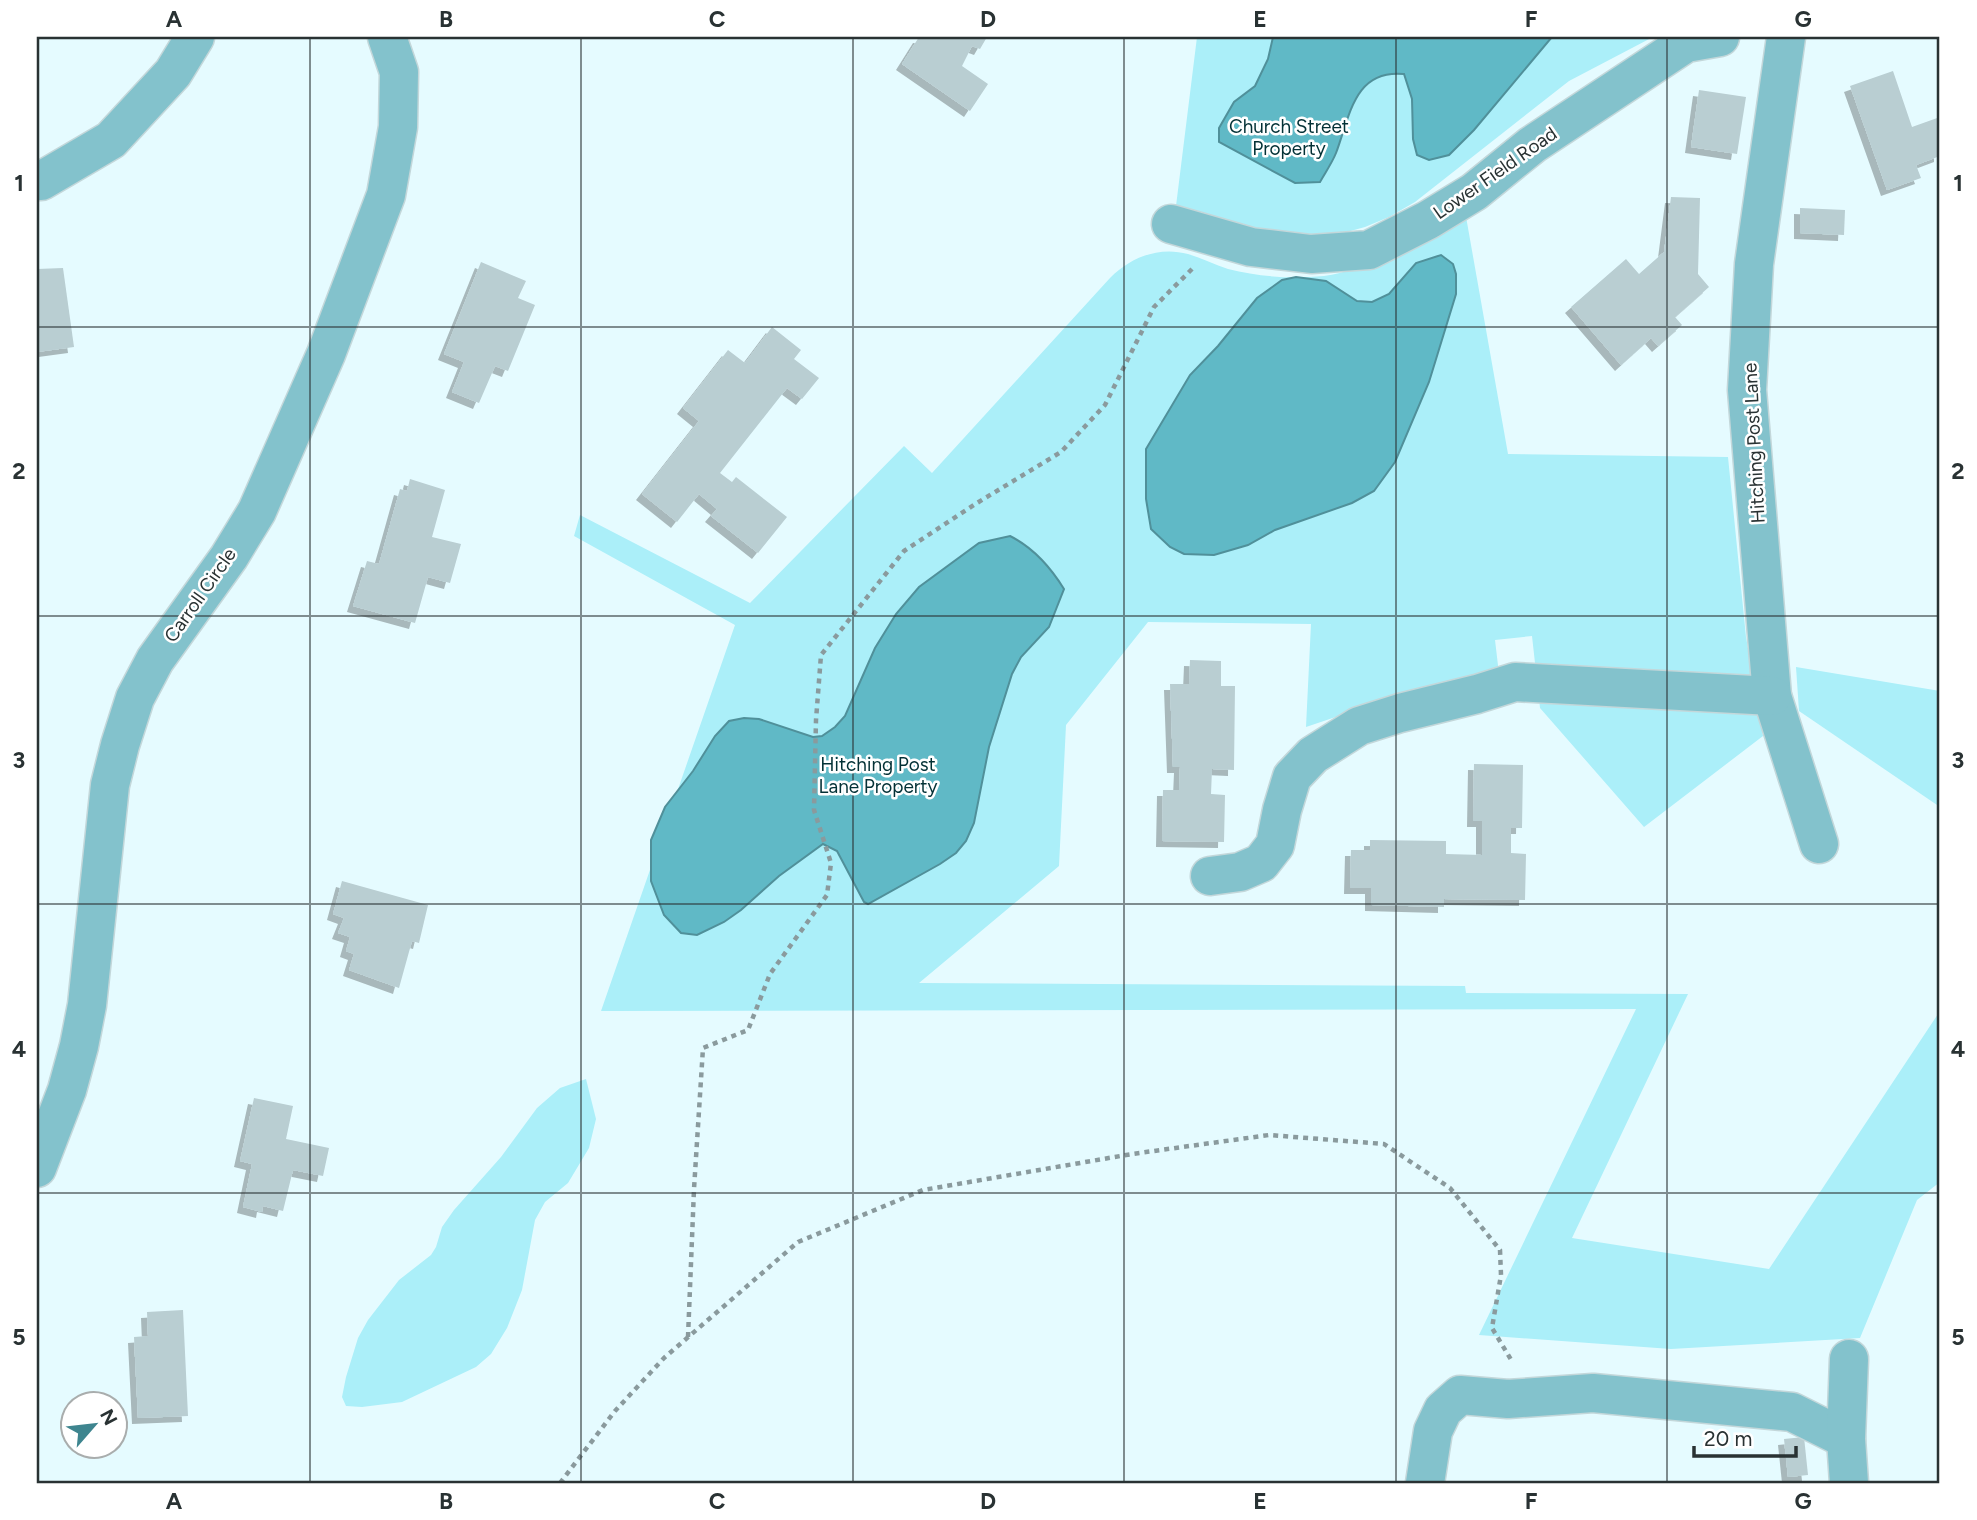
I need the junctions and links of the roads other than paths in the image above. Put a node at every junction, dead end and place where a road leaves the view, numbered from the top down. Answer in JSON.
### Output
{"nodes":[{"id":1,"x":195,"y":37,"type":"edge"},
{"id":2,"x":387,"y":37,"type":"edge"},
{"id":3,"x":1720,"y":37,"type":"edge"},
{"id":4,"x":1786,"y":37,"type":"edge"},
{"id":5,"x":37,"y":181,"type":"edge"},
{"id":6,"x":1171,"y":224,"type":"dead end"},
{"id":7,"x":1772,"y":696,"type":"junction"},
{"id":8,"x":1819,"y":845,"type":"dead end"},
{"id":9,"x":1210,"y":876,"type":"dead end"},
{"id":10,"x":37,"y":1168,"type":"edge"},
{"id":11,"x":1849,"y":1359,"type":"dead end"},
{"id":12,"x":1846,"y":1439,"type":"junction"},
{"id":13,"x":1425,"y":1483,"type":"edge"},
{"id":14,"x":1849,"y":1483,"type":"edge"}],
"edges":[{"from":1,"to":5,"type":"street"},
{"from":2,"to":10,"type":"street","name":"Carroll Circle"},
{"from":3,"to":6,"type":"street","name":"Lower Field Road"},
{"from":4,"to":7,"type":"street","name":"Hitching Post Lane"},
{"from":7,"to":8,"type":"street","name":"Hitching Post Lane"},
{"from":7,"to":9,"type":"street"},
{"from":11,"to":12,"type":"street"},
{"from":12,"to":13,"type":"street"},
{"from":12,"to":14,"type":"street"}]}
